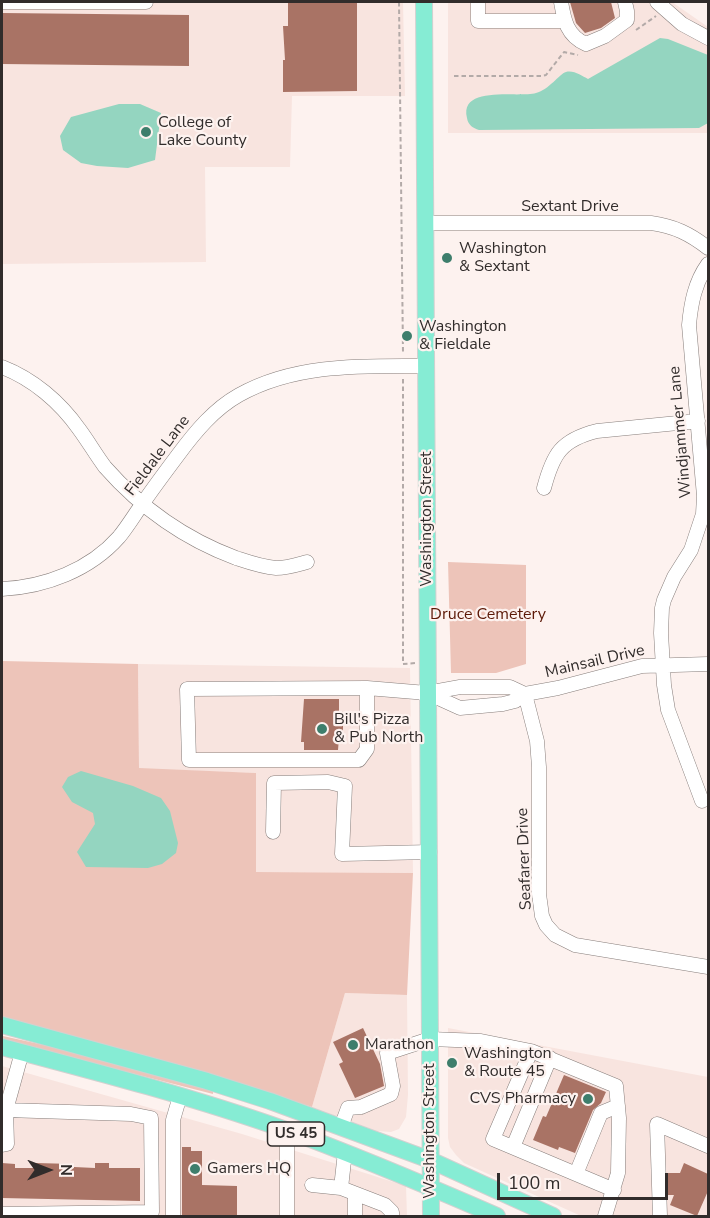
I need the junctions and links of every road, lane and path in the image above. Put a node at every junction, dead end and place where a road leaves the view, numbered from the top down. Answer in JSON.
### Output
{"nodes":[{"id":1,"x":2,"y":2,"type":"edge"},
{"id":2,"x":139,"y":2,"type":"edge"},
{"id":3,"x":146,"y":2,"type":"edge"},
{"id":4,"x":399,"y":2,"type":"edge"},
{"id":5,"x":424,"y":2,"type":"edge"},
{"id":6,"x":478,"y":2,"type":"edge"},
{"id":7,"x":561,"y":2,"type":"edge"},
{"id":8,"x":625,"y":2,"type":"edge"},
{"id":9,"x":658,"y":8,"type":"edge"},
{"id":10,"x":565,"y":21,"type":"junction"},
{"id":11,"x":632,"y":33,"type":"dead end"},
{"id":12,"x":708,"y":38,"type":"edge"},
{"id":13,"x":584,"y":57,"type":"dead end"},
{"id":14,"x":454,"y":76,"type":"dead end"},
{"id":15,"x":426,"y":223,"type":"junction"},
{"id":16,"x":708,"y":248,"type":"edge"},
{"id":17,"x":708,"y":264,"type":"edge"},
{"id":18,"x":403,"y":366,"type":"junction"},
{"id":19,"x":426,"y":366,"type":"junction"},
{"id":20,"x":2,"y":367,"type":"edge"},
{"id":21,"x":698,"y":421,"type":"junction"},
{"id":22,"x":544,"y":488,"type":"dead end"},
{"id":23,"x":706,"y":496,"type":"edge"},
{"id":24,"x":142,"y":503,"type":"junction"},
{"id":25,"x":307,"y":562,"type":"dead end"},
{"id":26,"x":2,"y":589,"type":"edge"},
{"id":27,"x":409,"y":663,"type":"dead end"},
{"id":28,"x":662,"y":664,"type":"junction"},
{"id":29,"x":708,"y":664,"type":"edge"},
{"id":30,"x":367,"y":688,"type":"junction"},
{"id":31,"x":428,"y":693,"type":"junction"},
{"id":32,"x":525,"y":694,"type":"junction"},
{"id":33,"x":702,"y":801,"type":"dead end"},
{"id":34,"x":273,"y":832,"type":"dead end"},
{"id":35,"x":430,"y":852,"type":"junction"},
{"id":36,"x":708,"y":967,"type":"edge"},
{"id":37,"x":2,"y":1025,"type":"edge"},
{"id":38,"x":430,"y":1039,"type":"junction"},
{"id":39,"x":2,"y":1047,"type":"edge"},
{"id":40,"x":531,"y":1051,"type":"junction"},
{"id":41,"x":22,"y":1052,"type":"junction"},
{"id":42,"x":550,"y":1058,"type":"junction"},
{"id":43,"x":180,"y":1096,"type":"junction"},
{"id":44,"x":618,"y":1106,"type":"junction"},
{"id":45,"x":6,"y":1110,"type":"junction"},
{"id":46,"x":341,"y":1127,"type":"junction"},
{"id":47,"x":287,"y":1130,"type":"junction"},
{"id":48,"x":2,"y":1145,"type":"edge"},
{"id":49,"x":708,"y":1146,"type":"edge"},
{"id":50,"x":513,"y":1147,"type":"junction"},
{"id":51,"x":345,"y":1152,"type":"junction"},
{"id":52,"x":430,"y":1160,"type":"junction"},
{"id":53,"x":576,"y":1174,"type":"junction"},
{"id":54,"x":312,"y":1185,"type":"dead end"},
{"id":55,"x":430,"y":1187,"type":"junction"},
{"id":56,"x":341,"y":1188,"type":"junction"},
{"id":57,"x":614,"y":1190,"type":"junction"},
{"id":58,"x":355,"y":1194,"type":"junction"},
{"id":59,"x":2,"y":1214,"type":"edge"},
{"id":60,"x":173,"y":1216,"type":"edge"},
{"id":61,"x":287,"y":1216,"type":"edge"},
{"id":62,"x":355,"y":1216,"type":"edge"},
{"id":63,"x":392,"y":1216,"type":"edge"},
{"id":64,"x":431,"y":1216,"type":"edge"},
{"id":65,"x":497,"y":1216,"type":"edge"},
{"id":66,"x":553,"y":1216,"type":"edge"},
{"id":67,"x":605,"y":1216,"type":"edge"},
{"id":68,"x":660,"y":1216,"type":"edge"}],
"edges":[{"from":1,"to":2,"type":"street"},
{"from":2,"to":3,"type":"street"},
{"from":4,"to":18,"type":"path"},
{"from":5,"to":15,"type":"main road","name":"Washington Street"},
{"from":6,"to":10,"type":"street"},
{"from":7,"to":10,"type":"street"},
{"from":8,"to":10,"type":"street"},
{"from":9,"to":11,"type":"path"},
{"from":9,"to":12,"type":"street"},
{"from":13,"to":14,"type":"path"},
{"from":15,"to":16,"type":"street","name":"Sextant Drive"},
{"from":15,"to":19,"type":"main road","name":"Washington Street"},
{"from":17,"to":21,"type":"street","name":"Windjammer Lane"},
{"from":18,"to":19,"type":"street","name":"Fieldale Lane"},
{"from":18,"to":24,"type":"street","name":"Fieldale Lane"},
{"from":18,"to":27,"type":"path"},
{"from":19,"to":31,"type":"main road","name":"Washington Street"},
{"from":20,"to":24,"type":"street"},
{"from":21,"to":22,"type":"street"},
{"from":21,"to":23,"type":"street","name":"Windjammer Lane"},
{"from":23,"to":28,"type":"street","name":"Windjammer Lane"},
{"from":24,"to":25,"type":"street"},
{"from":24,"to":26,"type":"street","name":"Fieldale Lane"},
{"from":28,"to":29,"type":"street","name":"Mainsail Drive"},
{"from":28,"to":32,"type":"street","name":"Mainsail Drive"},
{"from":28,"to":33,"type":"street","name":"Windjammer Lane"},
{"from":30,"to":30,"type":"street"},
{"from":30,"to":31,"type":"street"},
{"from":31,"to":32,"type":"street","name":"Mainsail Drive"},
{"from":31,"to":32,"type":"street","name":"Mainsail Drive"},
{"from":31,"to":35,"type":"main road","name":"Washington Street"},
{"from":32,"to":36,"type":"street","name":"Seafarer Drive"},
{"from":34,"to":35,"type":"street"},
{"from":35,"to":38,"type":"main road","name":"Washington Street"},
{"from":37,"to":46,"type":"main road","number":"US 45"},
{"from":38,"to":40,"type":"street"},
{"from":38,"to":46,"type":"street"},
{"from":38,"to":52,"type":"main road","name":"Washington Street"},
{"from":39,"to":41,"type":"main road","number":"US 45"},
{"from":40,"to":42,"type":"street"},
{"from":40,"to":50,"type":"street"},
{"from":41,"to":43,"type":"main road","number":"US 45"},
{"from":41,"to":45,"type":"street"},
{"from":42,"to":44,"type":"street"},
{"from":42,"to":50,"type":"street"},
{"from":43,"to":47,"type":"main road","number":"US 45"},
{"from":43,"to":60,"type":"street"},
{"from":44,"to":53,"type":"street"},
{"from":44,"to":57,"type":"street"},
{"from":45,"to":48,"type":"street"},
{"from":45,"to":59,"type":"street"},
{"from":46,"to":52,"type":"main road","number":"US 45"},
{"from":47,"to":51,"type":"main road","number":"US 45"},
{"from":47,"to":61,"type":"street"},
{"from":49,"to":68,"type":"street"},
{"from":50,"to":53,"type":"street"},
{"from":51,"to":55,"type":"main road","number":"US 45"},
{"from":51,"to":56,"type":"street"},
{"from":52,"to":55,"type":"main road","name":"Washington Street"},
{"from":52,"to":66,"type":"main road","number":"US 45"},
{"from":53,"to":57,"type":"street"},
{"from":54,"to":56,"type":"street"},
{"from":55,"to":64,"type":"main road","name":"Washington Street"},
{"from":55,"to":65,"type":"main road","number":"US 45"},
{"from":56,"to":58,"type":"street"},
{"from":57,"to":67,"type":"street"},
{"from":58,"to":62,"type":"street"},
{"from":58,"to":63,"type":"street"}]}
